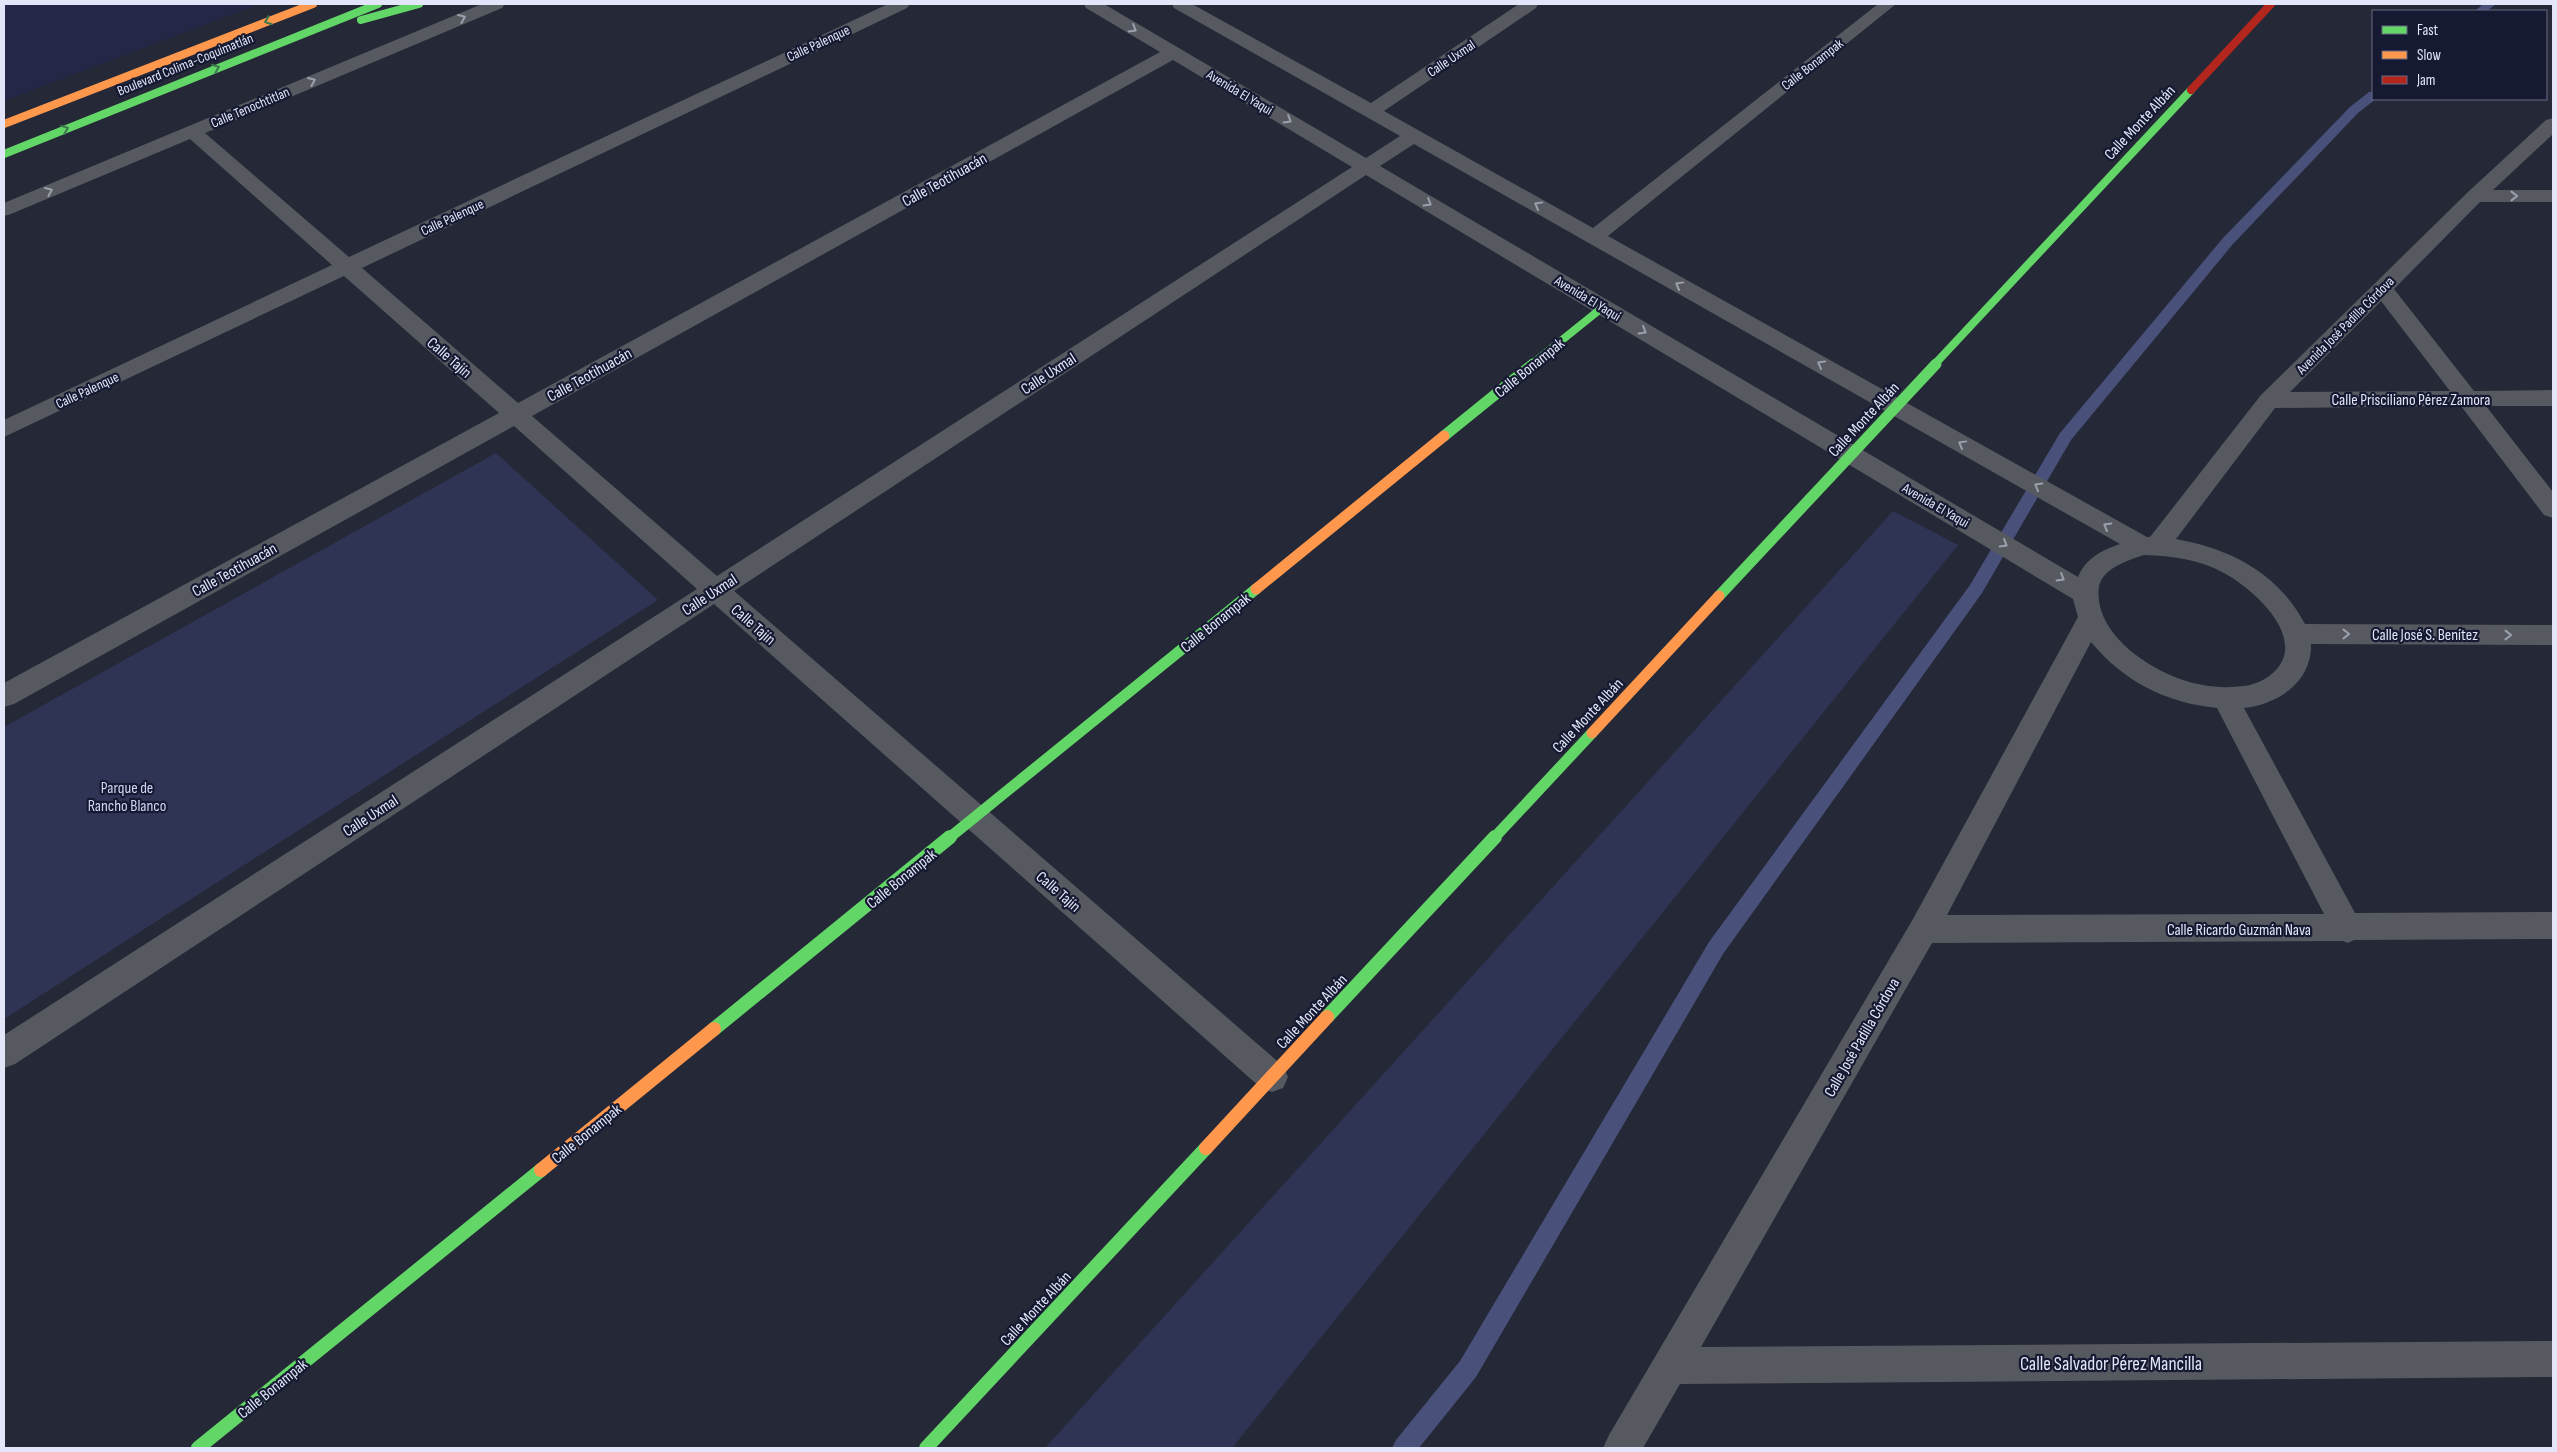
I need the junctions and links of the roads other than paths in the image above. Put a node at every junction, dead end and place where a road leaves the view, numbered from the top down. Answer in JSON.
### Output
{"nodes":[{"id":1,"x":313,"y":4,"type":"edge"},
{"id":2,"x":378,"y":4,"type":"edge"},
{"id":3,"x":420,"y":4,"type":"edge"},
{"id":4,"x":496,"y":4,"type":"edge"},
{"id":5,"x":901,"y":4,"type":"edge"},
{"id":6,"x":1092,"y":4,"type":"edge"},
{"id":7,"x":1180,"y":4,"type":"edge"},
{"id":8,"x":1530,"y":4,"type":"edge"},
{"id":9,"x":1888,"y":4,"type":"edge"},
{"id":10,"x":2271,"y":4,"type":"edge"},
{"id":11,"x":273,"y":45,"type":"junction"},
{"id":12,"x":1174,"y":52,"type":"junction"},
{"id":13,"x":1372,"y":111,"type":"junction"},
{"id":14,"x":4,"y":124,"type":"edge"},
{"id":15,"x":2553,"y":124,"type":"edge"},
{"id":16,"x":192,"y":131,"type":"junction"},
{"id":17,"x":1414,"y":135,"type":"junction"},
{"id":18,"x":4,"y":154,"type":"edge"},
{"id":19,"x":1366,"y":166,"type":"junction"},
{"id":20,"x":2475,"y":196,"type":"junction"},
{"id":21,"x":2553,"y":196,"type":"edge"},
{"id":22,"x":4,"y":210,"type":"edge"},
{"id":23,"x":1594,"y":237,"type":"junction"},
{"id":24,"x":347,"y":267,"type":"junction"},
{"id":25,"x":2382,"y":288,"type":"junction"},
{"id":26,"x":1603,"y":307,"type":"junction"},
{"id":27,"x":2553,"y":398,"type":"edge"},
{"id":28,"x":2468,"y":399,"type":"junction"},
{"id":29,"x":2269,"y":400,"type":"junction"},
{"id":30,"x":1896,"y":407,"type":"junction"},
{"id":31,"x":515,"y":414,"type":"junction"},
{"id":32,"x":4,"y":429,"type":"edge"},
{"id":33,"x":1851,"y":455,"type":"junction"},
{"id":34,"x":2553,"y":509,"type":"edge"},
{"id":35,"x":2150,"y":546,"type":"junction"},
{"id":36,"x":715,"y":590,"type":"junction"},
{"id":37,"x":2087,"y":606,"type":"junction"},
{"id":38,"x":2297,"y":634,"type":"junction"},
{"id":39,"x":2553,"y":635,"type":"edge"},
{"id":40,"x":4,"y":696,"type":"edge"},
{"id":41,"x":2225,"y":698,"type":"junction"},
{"id":42,"x":976,"y":817,"type":"junction"},
{"id":43,"x":2553,"y":926,"type":"edge"},
{"id":44,"x":1924,"y":929,"type":"junction"},
{"id":45,"x":2348,"y":929,"type":"junction"},
{"id":46,"x":4,"y":1053,"type":"edge"},
{"id":47,"x":1272,"y":1077,"type":"junction"},
{"id":48,"x":2553,"y":1359,"type":"edge"},
{"id":49,"x":1669,"y":1366,"type":"junction"},
{"id":50,"x":198,"y":1448,"type":"edge"},
{"id":51,"x":926,"y":1448,"type":"edge"},
{"id":52,"x":1622,"y":1448,"type":"edge"}],
"edges":[{"from":1,"to":14,"type":"street","name":"Boulevard Colima-Coquimatlán","one_way":true},
{"from":2,"to":11,"type":"street","name":"Boulevard Colima-Coquimatlán"},
{"from":3,"to":11,"type":"street"},
{"from":16,"to":4,"type":"street","name":"Calle Tenochtitlan","one_way":true},
{"from":5,"to":24,"type":"street","name":"Calle Palenque"},
{"from":6,"to":12,"type":"street","name":"Avenida El Yaqui","one_way":true},
{"from":7,"to":13,"type":"street"},
{"from":8,"to":13,"type":"street","name":"Calle Uxmal"},
{"from":9,"to":23,"type":"street","name":"Calle Bonampak"},
{"from":10,"to":30,"type":"street","name":"Calle Monte Albán"},
{"from":18,"to":11,"type":"street","name":"Boulevard Colima-Coquimatlán","one_way":true},
{"from":12,"to":19,"type":"street","name":"Avenida El Yaqui","one_way":true},
{"from":12,"to":31,"type":"street","name":"Calle Teotihuacán"},
{"from":13,"to":17,"type":"street"},
{"from":15,"to":20,"type":"street","name":"Avenida José Padilla Córdova"},
{"from":22,"to":16,"type":"street","name":"Calle Tenochtitlan","one_way":true},
{"from":16,"to":24,"type":"street","name":"Calle Tajín"},
{"from":17,"to":19,"type":"street","name":"Calle Uxmal"},
{"from":23,"to":17,"type":"street","one_way":true},
{"from":19,"to":26,"type":"street","name":"Avenida El Yaqui","one_way":true},
{"from":19,"to":36,"type":"street","name":"Calle Uxmal"},
{"from":20,"to":21,"type":"street","one_way":true},
{"from":20,"to":25,"type":"street","name":"Avenida José Padilla Córdova"},
{"from":30,"to":23,"type":"street","one_way":true},
{"from":24,"to":31,"type":"street","name":"Calle Tajín"},
{"from":24,"to":32,"type":"street","name":"Calle Palenque"},
{"from":25,"to":28,"type":"street"},
{"from":25,"to":29,"type":"street","name":"Avenida José Padilla Córdova"},
{"from":26,"to":33,"type":"street","name":"Avenida El Yaqui","one_way":true},
{"from":26,"to":42,"type":"street","name":"Calle Bonampak"},
{"from":27,"to":28,"type":"street","name":"Calle Prisciliano Pérez Zamora"},
{"from":28,"to":29,"type":"street","name":"Calle Prisciliano Pérez Zamora"},
{"from":28,"to":34,"type":"street"},
{"from":29,"to":35,"type":"street","name":"Avenida José Padilla Córdova"},
{"from":30,"to":33,"type":"street","name":"Calle Monte Albán"},
{"from":35,"to":30,"type":"street","one_way":true},
{"from":31,"to":36,"type":"street","name":"Calle Tajín"},
{"from":31,"to":40,"type":"street","name":"Calle Teotihuacán"},
{"from":33,"to":37,"type":"street","name":"Avenida El Yaqui","one_way":true},
{"from":33,"to":47,"type":"street","name":"Calle Monte Albán"},
{"from":35,"to":37,"type":"street","name":"Calle José Padilla Córdova"},
{"from":35,"to":38,"type":"street"},
{"from":36,"to":42,"type":"street","name":"Calle Tajín"},
{"from":36,"to":46,"type":"street","name":"Calle Uxmal"},
{"from":37,"to":41,"type":"street"},
{"from":37,"to":44,"type":"street","name":"Calle José Padilla Córdova"},
{"from":38,"to":39,"type":"street","name":"Calle José S. Benítez","one_way":true},
{"from":38,"to":41,"type":"street"},
{"from":41,"to":45,"type":"street"},
{"from":42,"to":47,"type":"street","name":"Calle Tajín"},
{"from":42,"to":50,"type":"street","name":"Calle Bonampak"},
{"from":43,"to":45,"type":"street","name":"Calle Ricardo Guzmán Nava"},
{"from":44,"to":45,"type":"street","name":"Calle Ricardo Guzmán Nava"},
{"from":44,"to":49,"type":"street","name":"Calle José Padilla Córdova"},
{"from":47,"to":51,"type":"street","name":"Calle Monte Albán"},
{"from":48,"to":49,"type":"street","name":"Calle Salvador Pérez Mancilla"},
{"from":49,"to":52,"type":"street","name":"Calle José Padilla Córdova"}]}
